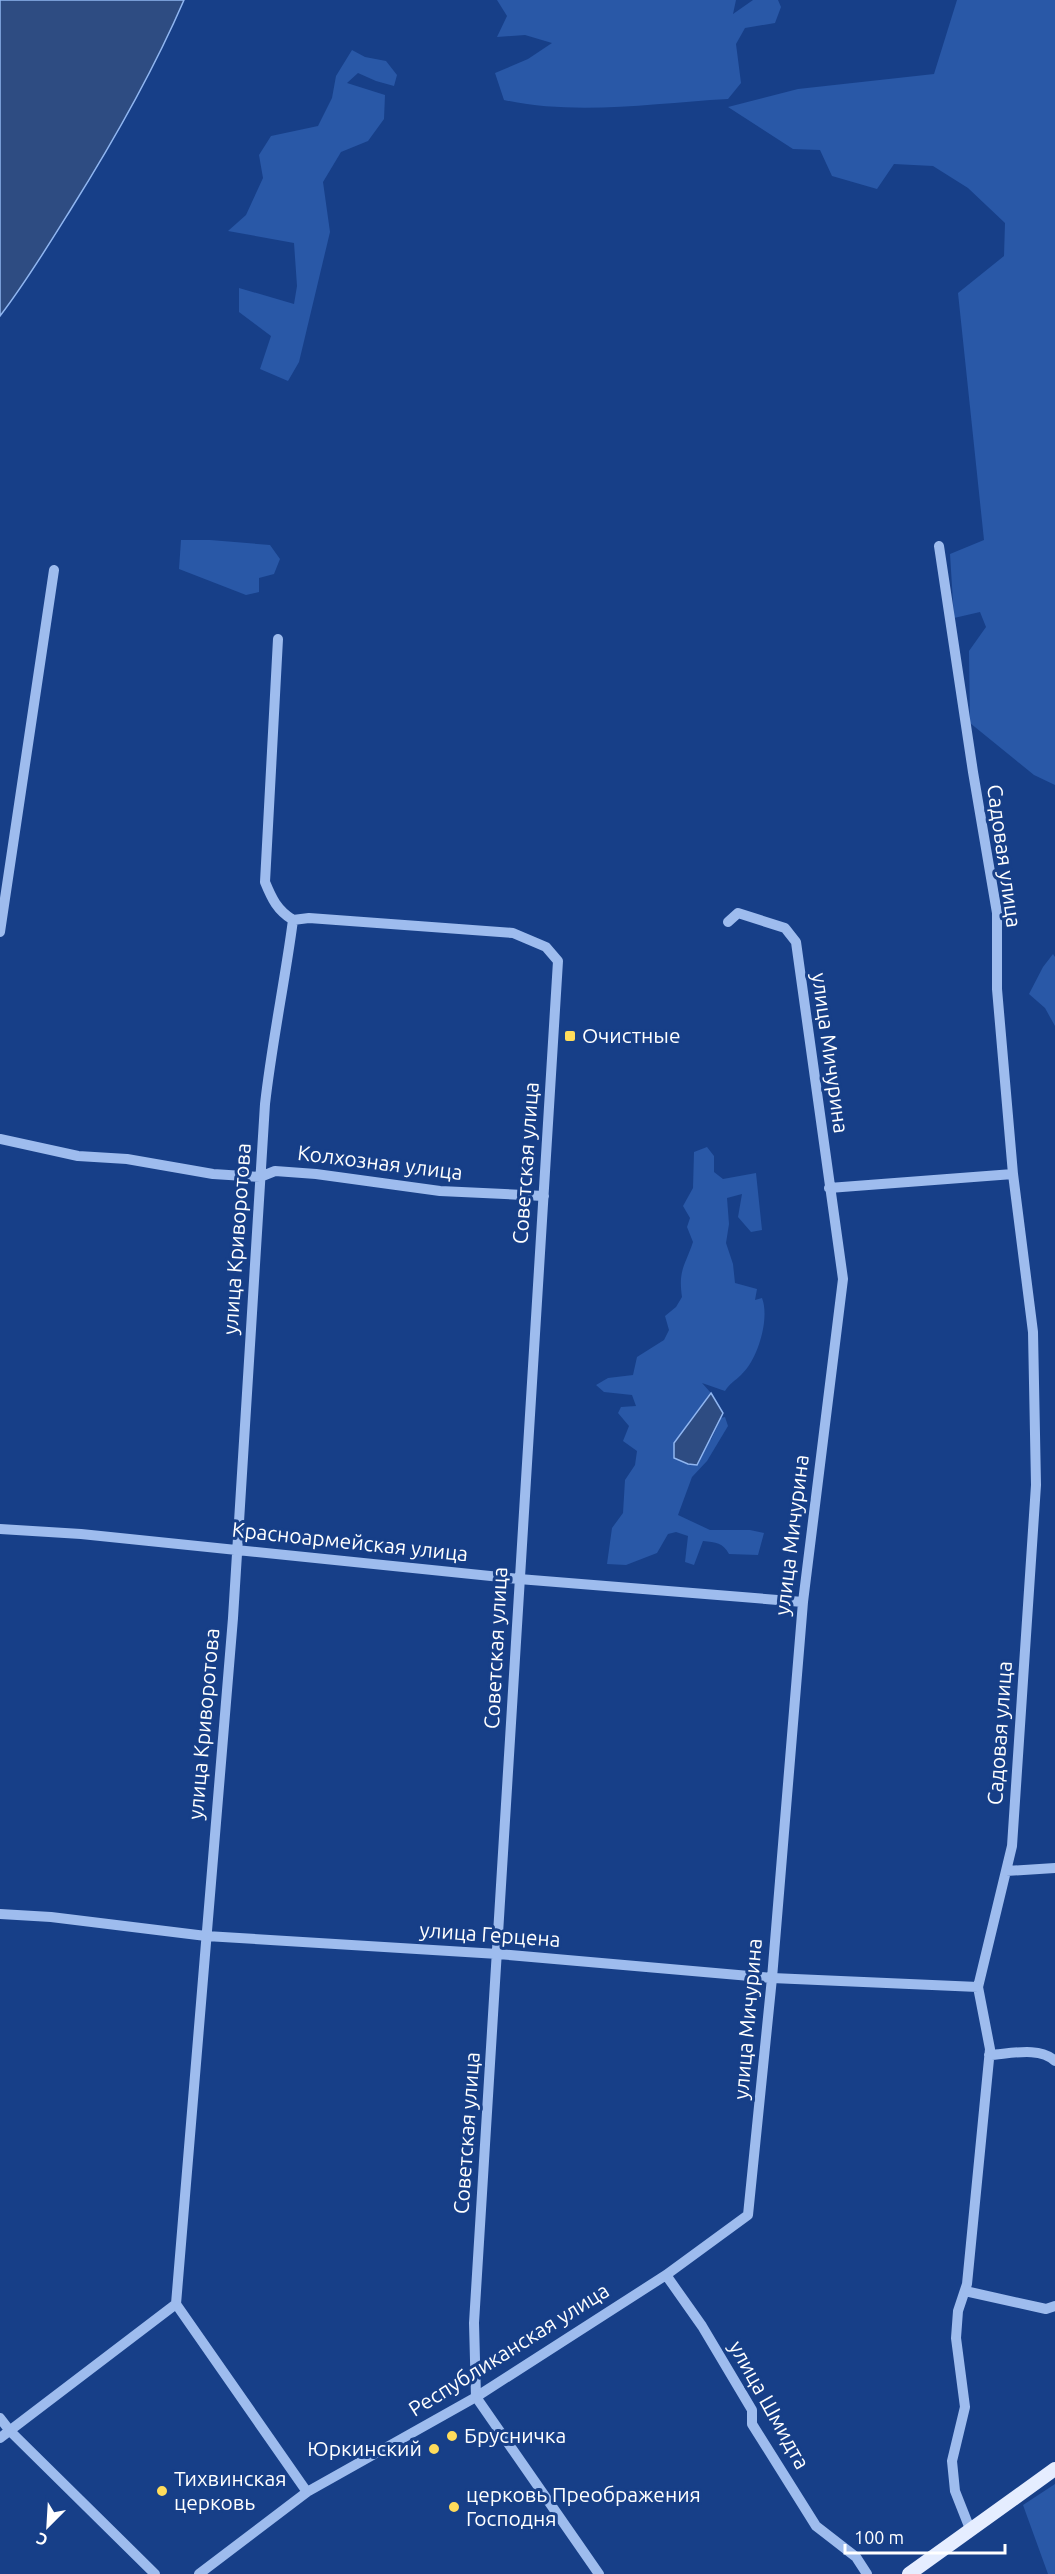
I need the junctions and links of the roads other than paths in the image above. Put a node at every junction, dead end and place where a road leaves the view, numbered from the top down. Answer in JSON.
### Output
{"nodes":[{"id":1,"x":939,"y":546,"type":"dead end"},
{"id":2,"x":54,"y":570,"type":"dead end"},
{"id":3,"x":278,"y":639,"type":"dead end"},
{"id":4,"x":292,"y":920,"type":"junction"},
{"id":5,"x":728,"y":922,"type":"dead end"},
{"id":6,"x":0,"y":932,"type":"edge"},
{"id":7,"x":0,"y":1139,"type":"edge"},
{"id":8,"x":1013,"y":1174,"type":"junction"},
{"id":9,"x":260,"y":1177,"type":"junction"},
{"id":10,"x":829,"y":1188,"type":"junction"},
{"id":11,"x":544,"y":1196,"type":"junction"},
{"id":12,"x":0,"y":1529,"type":"edge"},
{"id":13,"x":237,"y":1550,"type":"junction"},
{"id":14,"x":519,"y":1579,"type":"junction"},
{"id":15,"x":803,"y":1602,"type":"junction"},
{"id":16,"x":1055,"y":1868,"type":"edge"},
{"id":17,"x":1006,"y":1871,"type":"junction"},
{"id":18,"x":0,"y":1914,"type":"edge"},
{"id":19,"x":206,"y":1936,"type":"junction"},
{"id":20,"x":498,"y":1954,"type":"junction"},
{"id":21,"x":772,"y":1978,"type":"junction"},
{"id":22,"x":978,"y":1987,"type":"junction"},
{"id":23,"x":989,"y":2055,"type":"junction"},
{"id":24,"x":1055,"y":2061,"type":"edge"},
{"id":25,"x":748,"y":2215,"type":"joint"},
{"id":26,"x":666,"y":2275,"type":"junction"},
{"id":27,"x":965,"y":2290,"type":"junction"},
{"id":28,"x":177,"y":2304,"type":"junction"},
{"id":29,"x":1050,"y":2307,"type":"edge"},
{"id":30,"x":476,"y":2397,"type":"junction"},
{"id":31,"x":0,"y":2418,"type":"edge"},
{"id":32,"x":10,"y":2431,"type":"junction"},
{"id":33,"x":0,"y":2438,"type":"edge"},
{"id":34,"x":1055,"y":2469,"type":"edge"},
{"id":35,"x":307,"y":2492,"type":"junction"},
{"id":36,"x":970,"y":2529,"type":"junction"},
{"id":37,"x":155,"y":2574,"type":"edge"},
{"id":38,"x":199,"y":2574,"type":"edge"},
{"id":39,"x":599,"y":2574,"type":"edge"},
{"id":40,"x":867,"y":2574,"type":"edge"},
{"id":41,"x":909,"y":2574,"type":"edge"}],
"edges":[{"from":1,"to":8,"type":"street","name":"Садовая улица"},
{"from":2,"to":6,"type":"street"},
{"from":3,"to":4,"type":"street"},
{"from":4,"to":9,"type":"street","name":"улица Криворотова"},
{"from":4,"to":11,"type":"street","name":"Советская улица"},
{"from":5,"to":10,"type":"street","name":"улица Мичурина"},
{"from":7,"to":9,"type":"street","name":"Колхозная улица"},
{"from":8,"to":10,"type":"street"},
{"from":8,"to":17,"type":"street","name":"Садовая улица"},
{"from":9,"to":11,"type":"street","name":"Колхозная улица"},
{"from":9,"to":13,"type":"street","name":"улица Криворотова"},
{"from":10,"to":15,"type":"street","name":"улица Мичурина"},
{"from":11,"to":14,"type":"street","name":"Советская улица"},
{"from":12,"to":13,"type":"street","name":"Красноармейская улица"},
{"from":13,"to":14,"type":"street","name":"Красноармейская улица"},
{"from":13,"to":19,"type":"street","name":"улица Криворотова"},
{"from":14,"to":15,"type":"street","name":"Красноармейская улица"},
{"from":14,"to":20,"type":"street","name":"Советская улица"},
{"from":15,"to":21,"type":"street","name":"улица Мичурина"},
{"from":16,"to":17,"type":"street"},
{"from":17,"to":22,"type":"street","name":"Садовая улица"},
{"from":18,"to":19,"type":"street","name":"улица Герцена"},
{"from":19,"to":20,"type":"street","name":"улица Герцена"},
{"from":19,"to":28,"type":"street","name":"улица Криворотова"},
{"from":20,"to":21,"type":"street","name":"улица Герцена"},
{"from":20,"to":30,"type":"street","name":"Советская улица"},
{"from":21,"to":22,"type":"street","name":"улица Герцена"},
{"from":21,"to":25,"type":"street","name":"улица Мичурина"},
{"from":22,"to":23,"type":"street","name":"Садовая улица"},
{"from":23,"to":24,"type":"street"},
{"from":23,"to":27,"type":"street","name":"Садовая улица"},
{"from":25,"to":26,"type":"street","name":"Республиканская улица"},
{"from":26,"to":30,"type":"street","name":"Республиканская улица"},
{"from":26,"to":40,"type":"street","name":"улица Шмидта"},
{"from":27,"to":29,"type":"street"},
{"from":27,"to":36,"type":"street","name":"Садовая улица"},
{"from":28,"to":32,"type":"street"},
{"from":28,"to":35,"type":"street"},
{"from":30,"to":35,"type":"street","name":"Республиканская улица"},
{"from":30,"to":39,"type":"street"},
{"from":31,"to":32,"type":"street"},
{"from":32,"to":33,"type":"street"},
{"from":32,"to":37,"type":"street"},
{"from":34,"to":36,"type":"main road"},
{"from":35,"to":38,"type":"street","name":"Республиканская улица"},
{"from":36,"to":41,"type":"main road"}]}
